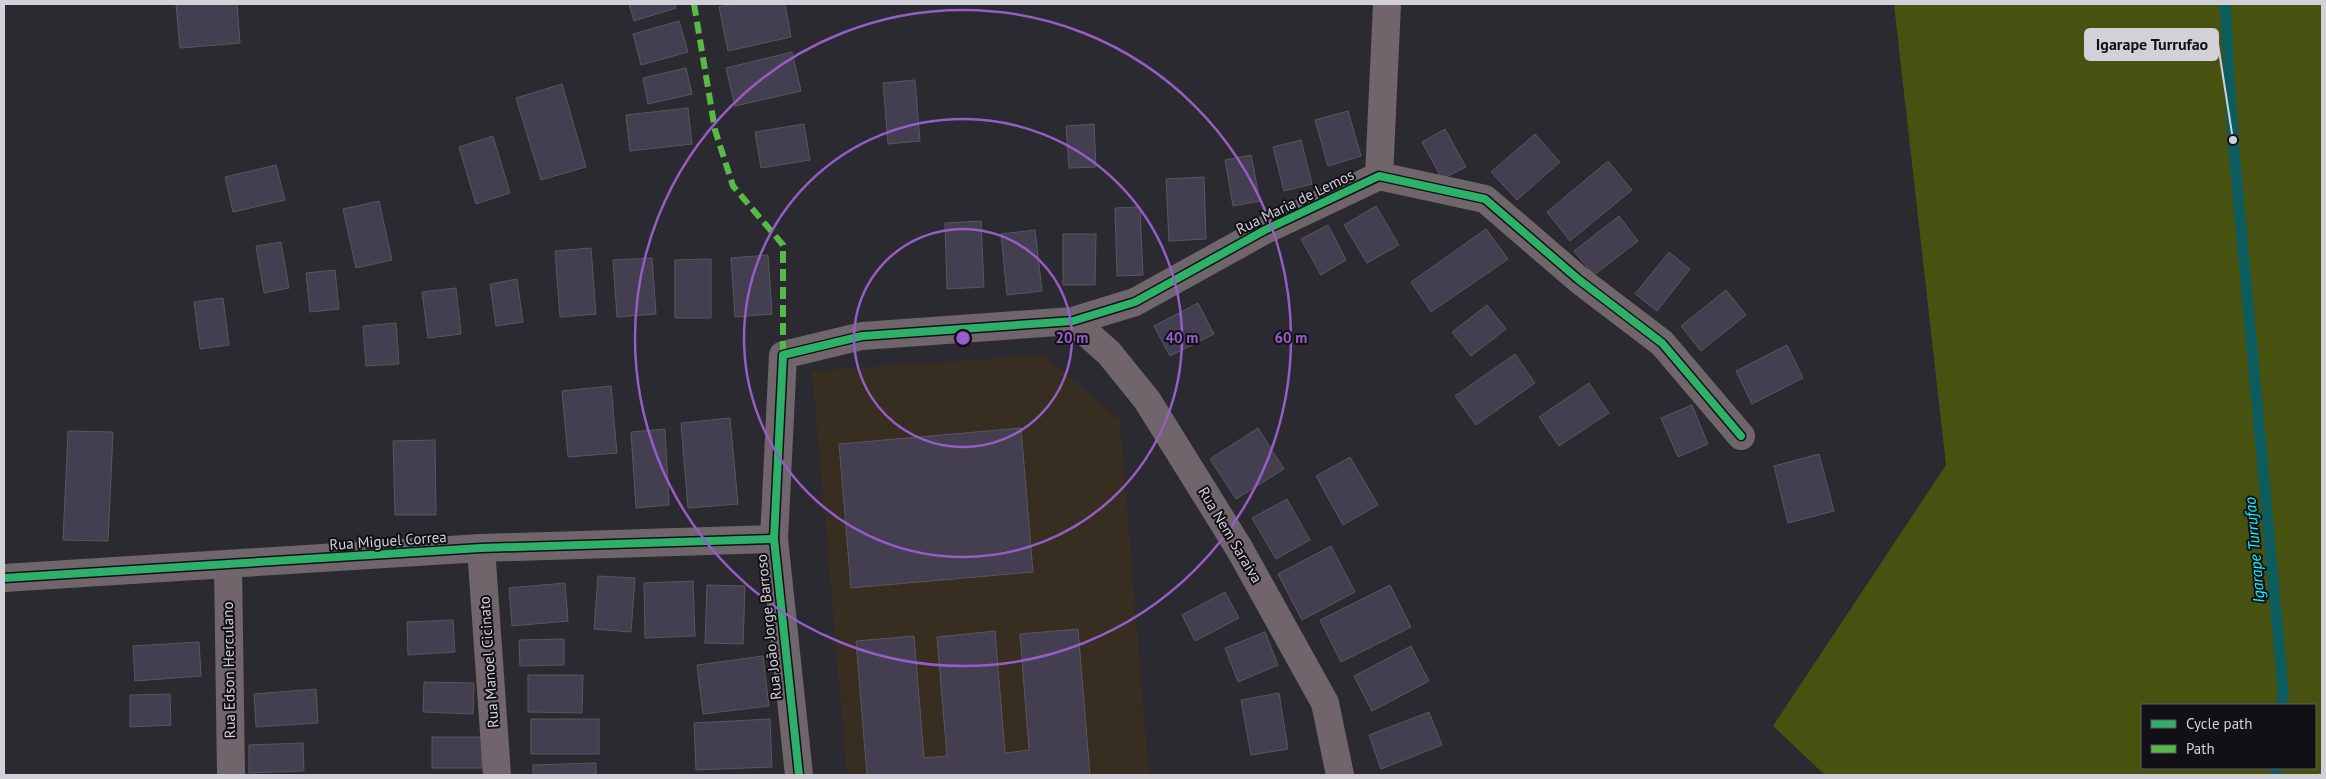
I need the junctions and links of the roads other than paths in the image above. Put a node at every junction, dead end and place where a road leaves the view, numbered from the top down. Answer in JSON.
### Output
{"nodes":[{"id":1,"x":1387,"y":4,"type":"edge"},
{"id":2,"x":1379,"y":176,"type":"junction"},
{"id":3,"x":1073,"y":321,"type":"junction"},
{"id":4,"x":783,"y":356,"type":"joint"},
{"id":5,"x":1740,"y":436,"type":"dead end"},
{"id":6,"x":774,"y":539,"type":"junction"},
{"id":7,"x":481,"y":548,"type":"junction"},
{"id":8,"x":228,"y":565,"type":"junction"},
{"id":9,"x":4,"y":578,"type":"edge"},
{"id":10,"x":231,"y":775,"type":"edge"},
{"id":11,"x":497,"y":775,"type":"edge"},
{"id":12,"x":798,"y":775,"type":"edge"},
{"id":13,"x":1340,"y":775,"type":"edge"}],
"edges":[{"from":1,"to":2,"type":"street"},
{"from":2,"to":3,"type":"street","name":"Rua Maria de Lemos"},
{"from":2,"to":5,"type":"street"},
{"from":3,"to":4,"type":"street","name":"Rua Maria de Lemos"},
{"from":3,"to":13,"type":"street","name":"Rua Nem Saraiva"},
{"from":4,"to":6,"type":"street","name":"Rua João Jorge Barroso"},
{"from":6,"to":7,"type":"street","name":"Rua Miguel Correa"},
{"from":6,"to":12,"type":"street","name":"Rua João Jorge Barroso"},
{"from":7,"to":8,"type":"street","name":"Rua Miguel Correa"},
{"from":7,"to":11,"type":"street","name":"Rua Manoel Cicinato"},
{"from":8,"to":9,"type":"street","name":"Rua Miguel Correa"},
{"from":8,"to":10,"type":"street","name":"Rua Edson Herculano"}]}
